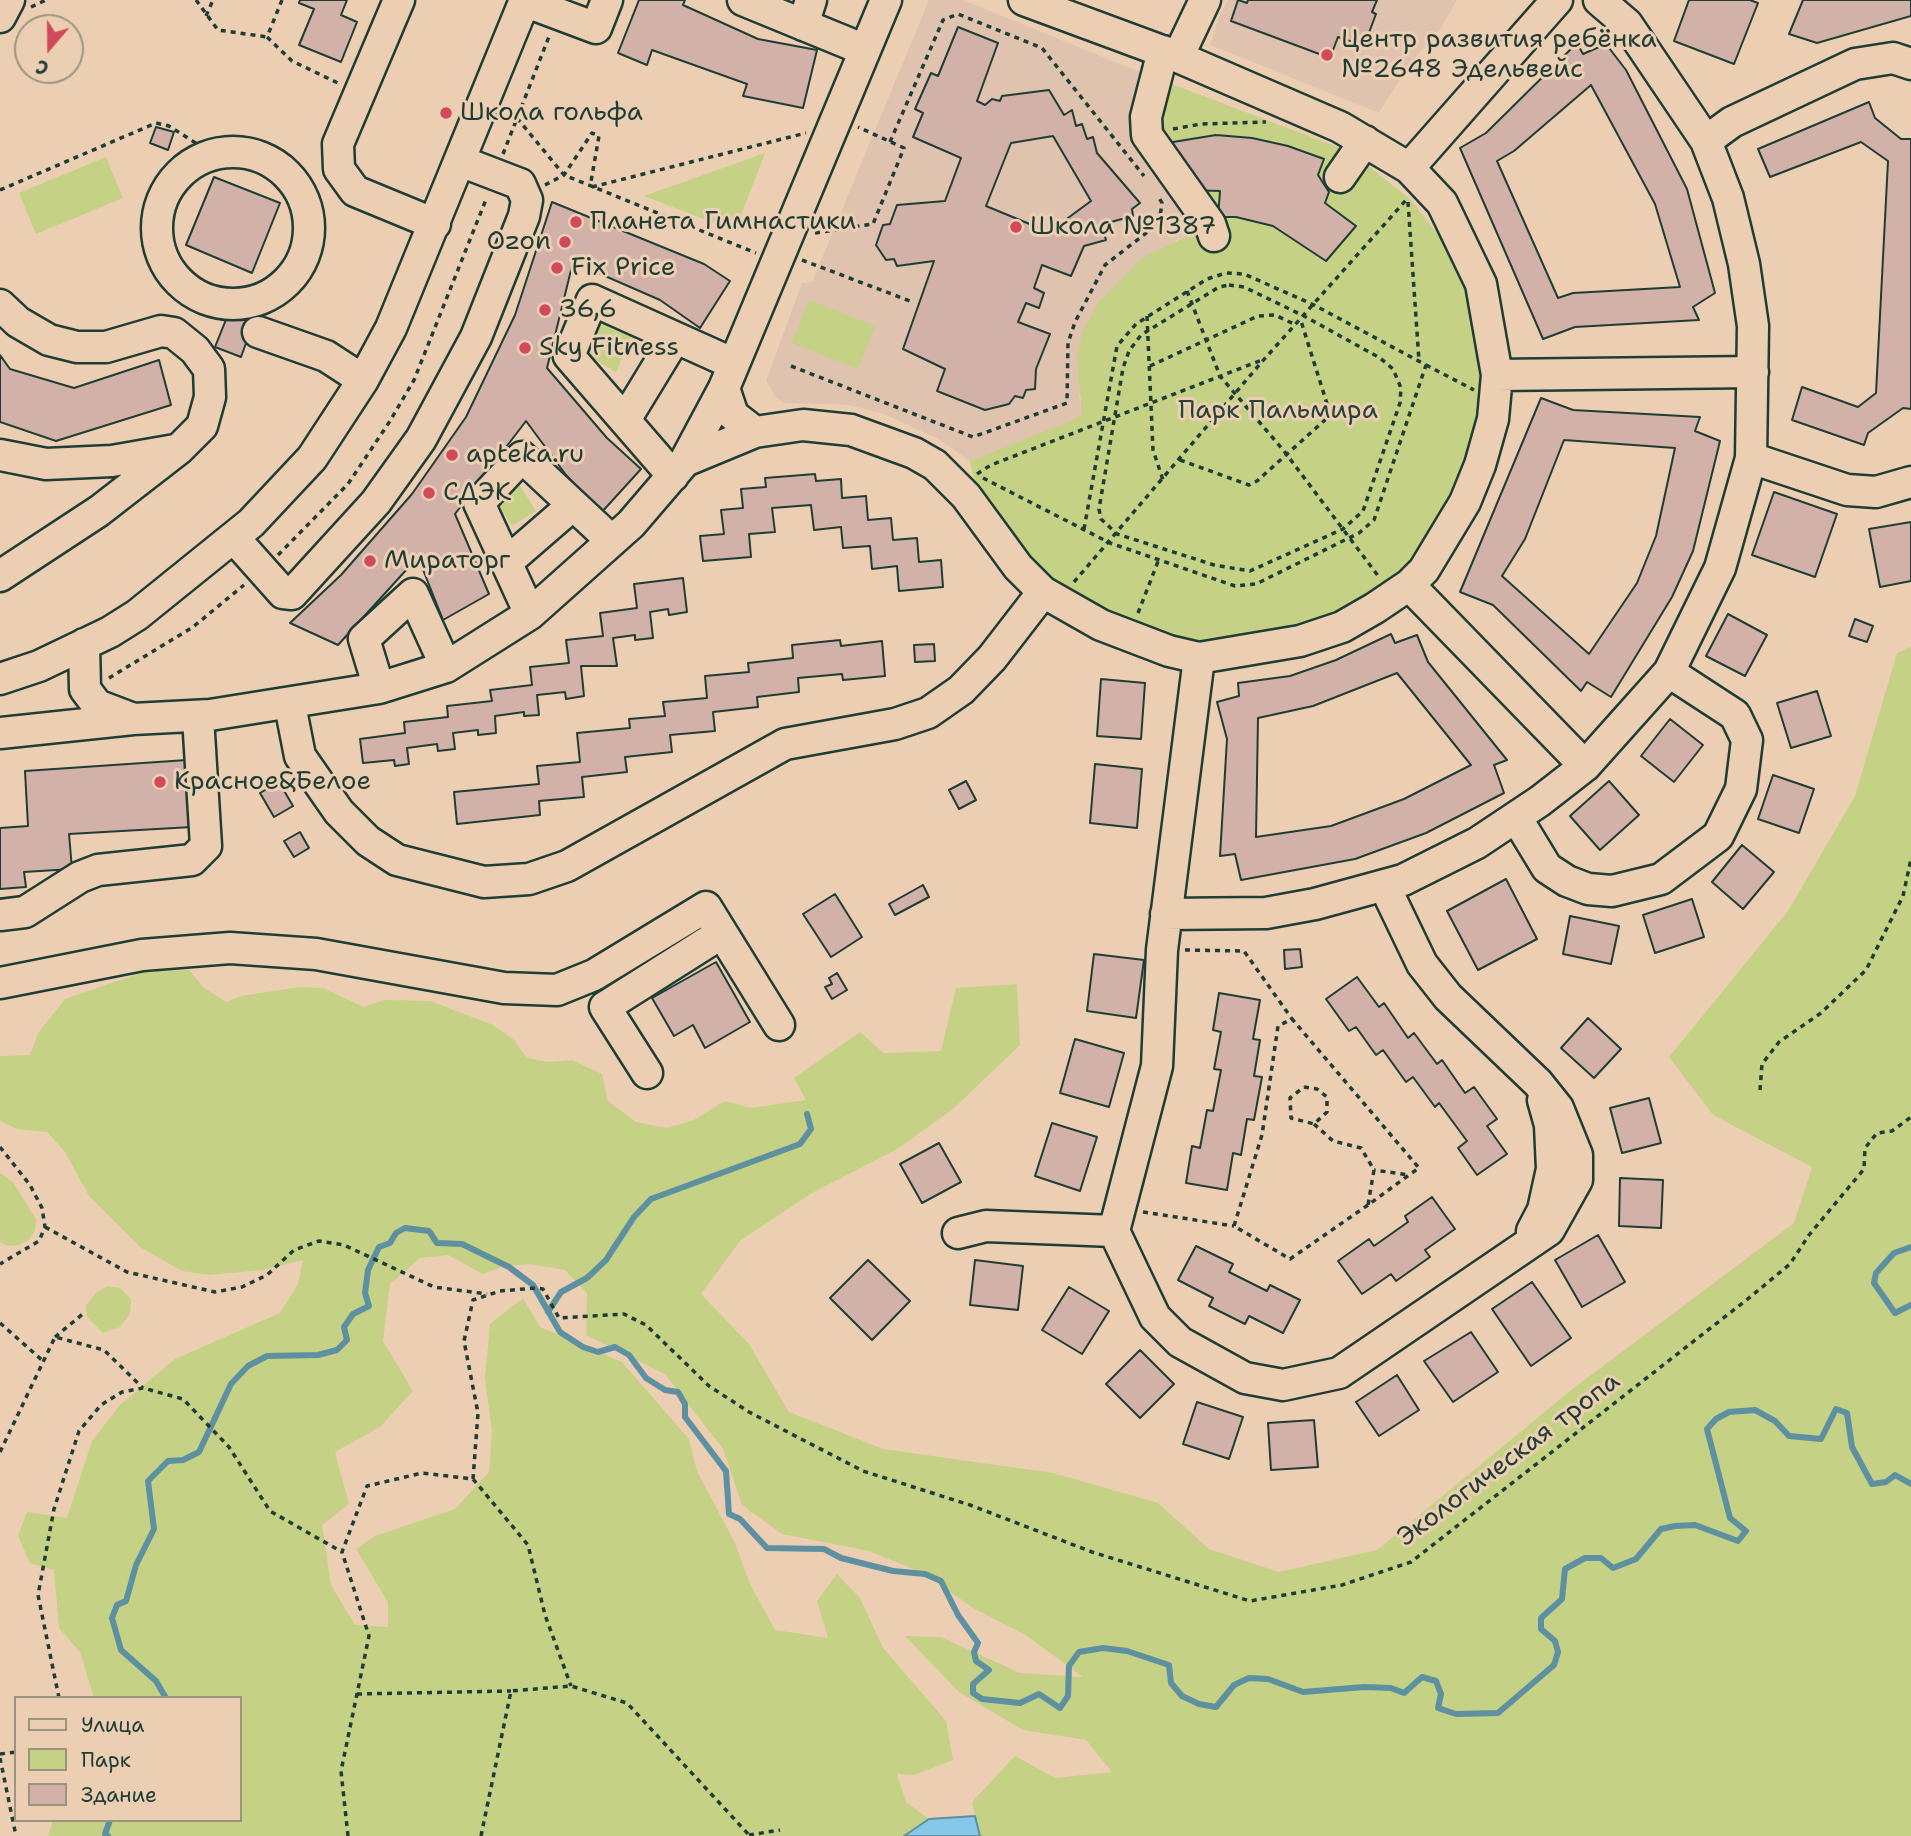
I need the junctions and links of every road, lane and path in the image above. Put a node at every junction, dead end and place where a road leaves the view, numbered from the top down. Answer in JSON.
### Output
{"nodes":[{"id":1,"x":9,"y":0,"type":"edge"},
{"id":2,"x":196,"y":0,"type":"edge"},
{"id":3,"x":213,"y":0,"type":"edge"},
{"id":4,"x":282,"y":0,"type":"edge"},
{"id":5,"x":398,"y":0,"type":"edge"},
{"id":6,"x":607,"y":0,"type":"edge"},
{"id":7,"x":743,"y":0,"type":"edge"},
{"id":8,"x":886,"y":0,"type":"edge"},
{"id":9,"x":1024,"y":0,"type":"edge"},
{"id":10,"x":1205,"y":0,"type":"edge"},
{"id":11,"x":1557,"y":0,"type":"edge"},
{"id":12,"x":524,"y":1,"type":"edge"},
{"id":13,"x":1615,"y":5,"type":"edge"},
{"id":14,"x":807,"y":12,"type":"edge"},
{"id":15,"x":206,"y":16,"type":"junction"},
{"id":16,"x":0,"y":17,"type":"edge"},
{"id":17,"x":267,"y":37,"type":"junction"},
{"id":18,"x":865,"y":50,"type":"junction"},
{"id":19,"x":1171,"y":54,"type":"junction"},
{"id":20,"x":1911,"y":64,"type":"edge"},
{"id":21,"x":359,"y":93,"type":"junction"},
{"id":22,"x":517,"y":118,"type":"dead end"},
{"id":23,"x":1272,"y":121,"type":"dead end"},
{"id":24,"x":835,"y":122,"type":"junction"},
{"id":25,"x":1147,"y":135,"type":"junction"},
{"id":26,"x":1365,"y":141,"type":"junction"},
{"id":27,"x":1706,"y":141,"type":"junction"},
{"id":28,"x":890,"y":142,"type":"junction"},
{"id":29,"x":213,"y":154,"type":"junction"},
{"id":30,"x":460,"y":161,"type":"junction"},
{"id":31,"x":564,"y":175,"type":"junction"},
{"id":32,"x":1340,"y":177,"type":"dead end"},
{"id":33,"x":1148,"y":182,"type":"dead end"},
{"id":34,"x":1413,"y":183,"type":"junction"},
{"id":35,"x":590,"y":187,"type":"junction"},
{"id":36,"x":0,"y":190,"type":"edge"},
{"id":37,"x":1156,"y":192,"type":"dead end"},
{"id":38,"x":435,"y":224,"type":"junction"},
{"id":39,"x":1214,"y":236,"type":"dead end"},
{"id":40,"x":782,"y":250,"type":"junction"},
{"id":41,"x":1187,"y":291,"type":"junction"},
{"id":42,"x":194,"y":294,"type":"junction"},
{"id":43,"x":910,"y":301,"type":"dead end"},
{"id":44,"x":1193,"y":303,"type":"junction"},
{"id":45,"x":0,"y":305,"type":"edge"},
{"id":46,"x":1314,"y":305,"type":"junction"},
{"id":47,"x":1147,"y":316,"type":"junction"},
{"id":48,"x":1304,"y":316,"type":"junction"},
{"id":49,"x":1300,"y":320,"type":"junction"},
{"id":50,"x":1296,"y":325,"type":"junction"},
{"id":51,"x":1148,"y":331,"type":"junction"},
{"id":52,"x":258,"y":332,"type":"dead end"},
{"id":53,"x":174,"y":333,"type":"junction"},
{"id":54,"x":675,"y":338,"type":"junction"},
{"id":55,"x":1205,"y":339,"type":"junction"},
{"id":56,"x":1264,"y":360,"type":"junction"},
{"id":57,"x":1419,"y":361,"type":"junction"},
{"id":58,"x":1426,"y":365,"type":"junction"},
{"id":59,"x":791,"y":366,"type":"dead end"},
{"id":60,"x":1149,"y":366,"type":"junction"},
{"id":61,"x":1753,"y":372,"type":"junction"},
{"id":62,"x":729,"y":376,"type":"junction"},
{"id":63,"x":1220,"y":376,"type":"junction"},
{"id":64,"x":363,"y":380,"type":"junction"},
{"id":65,"x":1109,"y":380,"type":"junction"},
{"id":66,"x":1121,"y":382,"type":"junction"},
{"id":67,"x":1496,"y":388,"type":"junction"},
{"id":68,"x":1236,"y":394,"type":"junction"},
{"id":69,"x":1151,"y":403,"type":"junction"},
{"id":70,"x":1115,"y":417,"type":"junction"},
{"id":71,"x":625,"y":420,"type":"junction"},
{"id":72,"x":1102,"y":422,"type":"junction"},
{"id":73,"x":755,"y":432,"type":"junction"},
{"id":74,"x":179,"y":449,"type":"junction"},
{"id":75,"x":1383,"y":454,"type":"junction"},
{"id":76,"x":0,"y":455,"type":"edge"},
{"id":77,"x":1287,"y":455,"type":"junction"},
{"id":78,"x":1396,"y":458,"type":"junction"},
{"id":79,"x":1751,"y":458,"type":"junction"},
{"id":80,"x":1180,"y":460,"type":"junction"},
{"id":81,"x":679,"y":468,"type":"junction"},
{"id":82,"x":1163,"y":480,"type":"junction"},
{"id":83,"x":1911,"y":482,"type":"edge"},
{"id":84,"x":573,"y":505,"type":"junction"},
{"id":85,"x":1084,"y":529,"type":"junction"},
{"id":86,"x":1343,"y":529,"type":"junction"},
{"id":87,"x":1117,"y":534,"type":"junction"},
{"id":88,"x":234,"y":538,"type":"junction"},
{"id":89,"x":1350,"y":538,"type":"junction"},
{"id":90,"x":612,"y":541,"type":"junction"},
{"id":91,"x":1110,"y":543,"type":"junction"},
{"id":92,"x":1159,"y":559,"type":"junction"},
{"id":93,"x":506,"y":563,"type":"junction"},
{"id":94,"x":0,"y":576,"type":"edge"},
{"id":95,"x":1401,"y":591,"type":"junction"},
{"id":96,"x":1050,"y":597,"type":"junction"},
{"id":97,"x":530,"y":614,"type":"junction"},
{"id":98,"x":1129,"y":637,"type":"junction"},
{"id":99,"x":84,"y":644,"type":"junction"},
{"id":100,"x":1199,"y":657,"type":"junction"},
{"id":101,"x":446,"y":667,"type":"junction"},
{"id":102,"x":1670,"y":672,"type":"junction"},
{"id":103,"x":0,"y":679,"type":"edge"},
{"id":104,"x":379,"y":688,"type":"junction"},
{"id":105,"x":290,"y":705,"type":"junction"},
{"id":106,"x":198,"y":716,"type":"junction"},
{"id":107,"x":133,"y":719,"type":"junction"},
{"id":108,"x":0,"y":733,"type":"edge"},
{"id":109,"x":1585,"y":766,"type":"junction"},
{"id":110,"x":1516,"y":817,"type":"junction"},
{"id":111,"x":1911,"y":859,"type":"edge"},
{"id":112,"x":1384,"y":885,"type":"junction"},
{"id":113,"x":0,"y":915,"type":"edge"},
{"id":114,"x":1166,"y":915,"type":"junction"},
{"id":115,"x":722,"y":933,"type":"junction"},
{"id":116,"x":1162,"y":950,"type":"junction"},
{"id":117,"x":0,"y":983,"type":"edge"},
{"id":118,"x":1292,"y":1018,"type":"junction"},
{"id":119,"x":779,"y":1025,"type":"dead end"},
{"id":120,"x":647,"y":1073,"type":"dead end"},
{"id":121,"x":1760,"y":1090,"type":"dead end"},
{"id":122,"x":1911,"y":1117,"type":"edge"},
{"id":123,"x":1314,"y":1124,"type":"junction"},
{"id":124,"x":0,"y":1147,"type":"edge"},
{"id":125,"x":1374,"y":1170,"type":"junction"},
{"id":126,"x":1409,"y":1175,"type":"junction"},
{"id":127,"x":1368,"y":1205,"type":"junction"},
{"id":128,"x":1117,"y":1220,"type":"junction"},
{"id":129,"x":1234,"y":1226,"type":"junction"},
{"id":130,"x":45,"y":1227,"type":"junction"},
{"id":131,"x":958,"y":1233,"type":"dead end"},
{"id":132,"x":0,"y":1264,"type":"edge"},
{"id":133,"x":488,"y":1294,"type":"junction"},
{"id":134,"x":84,"y":1313,"type":"dead end"},
{"id":135,"x":0,"y":1323,"type":"edge"},
{"id":136,"x":55,"y":1337,"type":"junction"},
{"id":137,"x":43,"y":1361,"type":"junction"},
{"id":138,"x":143,"y":1388,"type":"junction"},
{"id":139,"x":0,"y":1452,"type":"edge"},
{"id":140,"x":473,"y":1479,"type":"junction"},
{"id":141,"x":342,"y":1552,"type":"junction"},
{"id":142,"x":571,"y":1686,"type":"junction"},
{"id":143,"x":511,"y":1691,"type":"junction"},
{"id":144,"x":357,"y":1694,"type":"junction"},
{"id":145,"x":59,"y":1696,"type":"edge"},
{"id":146,"x":0,"y":1756,"type":"edge"},
{"id":147,"x":780,"y":1830,"type":"dead end"},
{"id":148,"x":16,"y":1836,"type":"edge"},
{"id":149,"x":348,"y":1836,"type":"edge"},
{"id":150,"x":481,"y":1836,"type":"edge"},
{"id":151,"x":749,"y":1836,"type":"edge"}],
"edges":[{"from":1,"to":16,"type":"street"},
{"from":2,"to":15,"type":"path"},
{"from":3,"to":15,"type":"path"},
{"from":4,"to":17,"type":"path"},
{"from":5,"to":21,"type":"street"},
{"from":6,"to":12,"type":"street"},
{"from":7,"to":14,"type":"street"},
{"from":8,"to":18,"type":"street"},
{"from":9,"to":19,"type":"street"},
{"from":10,"to":19,"type":"street"},
{"from":11,"to":34,"type":"street"},
{"from":12,"to":30,"type":"street"},
{"from":13,"to":27,"type":"street"},
{"from":14,"to":18,"type":"street"},
{"from":15,"to":17,"type":"path"},
{"from":17,"to":21,"type":"path"},
{"from":18,"to":24,"type":"street"},
{"from":19,"to":25,"type":"street"},
{"from":19,"to":26,"type":"street"},
{"from":20,"to":27,"type":"street"},
{"from":21,"to":38,"type":"street"},
{"from":22,"to":31,"type":"path"},
{"from":23,"to":25,"type":"path"},
{"from":24,"to":28,"type":"path"},
{"from":24,"to":35,"type":"path"},
{"from":24,"to":40,"type":"street"},
{"from":25,"to":39,"type":"street"},
{"from":26,"to":32,"type":"street"},
{"from":26,"to":34,"type":"street"},
{"from":27,"to":61,"type":"street"},
{"from":28,"to":33,"type":"path"},
{"from":28,"to":40,"type":"path"},
{"from":29,"to":36,"type":"path"},
{"from":29,"to":42,"type":"street"},
{"from":29,"to":42,"type":"street"},
{"from":30,"to":38,"type":"street"},
{"from":30,"to":88,"type":"street"},
{"from":31,"to":35,"type":"path"},
{"from":31,"to":35,"type":"path"},
{"from":34,"to":46,"type":"path"},
{"from":34,"to":57,"type":"path"},
{"from":34,"to":67,"type":"street"},
{"from":35,"to":40,"type":"path"},
{"from":37,"to":59,"type":"path"},
{"from":38,"to":64,"type":"street"},
{"from":40,"to":43,"type":"path"},
{"from":40,"to":62,"type":"street"},
{"from":41,"to":44,"type":"path"},
{"from":41,"to":46,"type":"path"},
{"from":41,"to":47,"type":"path"},
{"from":42,"to":53,"type":"street"},
{"from":44,"to":48,"type":"path"},
{"from":44,"to":51,"type":"path"},
{"from":44,"to":55,"type":"path"},
{"from":45,"to":53,"type":"street"},
{"from":46,"to":48,"type":"path"},
{"from":46,"to":57,"type":"path"},
{"from":47,"to":51,"type":"path"},
{"from":47,"to":65,"type":"path"},
{"from":48,"to":49,"type":"path"},
{"from":48,"to":75,"type":"path"},
{"from":49,"to":50,"type":"path"},
{"from":49,"to":77,"type":"path"},
{"from":50,"to":55,"type":"path"},
{"from":50,"to":56,"type":"path"},
{"from":51,"to":60,"type":"path"},
{"from":51,"to":66,"type":"path"},
{"from":52,"to":64,"type":"street"},
{"from":53,"to":74,"type":"street"},
{"from":54,"to":62,"type":"street"},
{"from":54,"to":71,"type":"street"},
{"from":54,"to":71,"type":"street"},
{"from":55,"to":60,"type":"path"},
{"from":55,"to":63,"type":"path"},
{"from":56,"to":63,"type":"path"},
{"from":56,"to":68,"type":"path"},
{"from":57,"to":58,"type":"path"},
{"from":58,"to":67,"type":"path"},
{"from":58,"to":78,"type":"path"},
{"from":60,"to":69,"type":"path"},
{"from":61,"to":67,"type":"street"},
{"from":61,"to":79,"type":"street"},
{"from":62,"to":73,"type":"street"},
{"from":62,"to":81,"type":"street"},
{"from":63,"to":68,"type":"path"},
{"from":63,"to":69,"type":"path"},
{"from":64,"to":88,"type":"street"},
{"from":65,"to":66,"type":"path"},
{"from":65,"to":72,"type":"path"},
{"from":66,"to":70,"type":"path"},
{"from":67,"to":95,"type":"street"},
{"from":68,"to":77,"type":"path"},
{"from":68,"to":80,"type":"path"},
{"from":69,"to":70,"type":"path"},
{"from":69,"to":82,"type":"path"},
{"from":70,"to":72,"type":"path"},
{"from":70,"to":87,"type":"path"},
{"from":71,"to":81,"type":"street"},
{"from":72,"to":85,"type":"path"},
{"from":72,"to":85,"type":"path"},
{"from":73,"to":81,"type":"street"},
{"from":73,"to":96,"type":"street"},
{"from":74,"to":76,"type":"street"},
{"from":74,"to":94,"type":"street"},
{"from":75,"to":78,"type":"path"},
{"from":75,"to":86,"type":"path"},
{"from":77,"to":80,"type":"path"},
{"from":77,"to":86,"type":"path"},
{"from":78,"to":89,"type":"path"},
{"from":79,"to":83,"type":"street"},
{"from":79,"to":102,"type":"street"},
{"from":80,"to":82,"type":"path"},
{"from":81,"to":90,"type":"street"},
{"from":82,"to":87,"type":"path"},
{"from":84,"to":90,"type":"street"},
{"from":84,"to":93,"type":"street"},
{"from":84,"to":93,"type":"street"},
{"from":85,"to":91,"type":"path"},
{"from":86,"to":87,"type":"path"},
{"from":86,"to":89,"type":"path"},
{"from":87,"to":91,"type":"path"},
{"from":88,"to":99,"type":"street"},
{"from":89,"to":92,"type":"path"},
{"from":89,"to":95,"type":"path"},
{"from":90,"to":97,"type":"street"},
{"from":91,"to":92,"type":"path"},
{"from":91,"to":96,"type":"path"},
{"from":92,"to":98,"type":"path"},
{"from":93,"to":97,"type":"street"},
{"from":95,"to":100,"type":"street"},
{"from":95,"to":109,"type":"street"},
{"from":96,"to":98,"type":"street"},
{"from":96,"to":105,"type":"street"},
{"from":97,"to":101,"type":"street"},
{"from":98,"to":100,"type":"street"},
{"from":99,"to":103,"type":"street"},
{"from":99,"to":107,"type":"street"},
{"from":100,"to":114,"type":"street"},
{"from":101,"to":104,"type":"street"},
{"from":101,"to":104,"type":"street"},
{"from":102,"to":109,"type":"street"},
{"from":102,"to":110,"type":"street"},
{"from":104,"to":105,"type":"street"},
{"from":105,"to":106,"type":"street"},
{"from":106,"to":107,"type":"street"},
{"from":106,"to":113,"type":"street"},
{"from":107,"to":108,"type":"street"},
{"from":109,"to":110,"type":"street"},
{"from":110,"to":112,"type":"street"},
{"from":111,"to":121,"type":"path"},
{"from":112,"to":114,"type":"street"},
{"from":112,"to":128,"type":"street"},
{"from":114,"to":116,"type":"street"},
{"from":115,"to":117,"type":"street"},
{"from":115,"to":119,"type":"street"},
{"from":115,"to":120,"type":"street"},
{"from":116,"to":118,"type":"path"},
{"from":116,"to":128,"type":"street"},
{"from":118,"to":126,"type":"path"},
{"from":118,"to":129,"type":"path"},
{"from":122,"to":133,"type":"path","name":"Экологическая тропа"},
{"from":123,"to":123,"type":"path"},
{"from":123,"to":125,"type":"path"},
{"from":124,"to":130,"type":"path"},
{"from":125,"to":126,"type":"path"},
{"from":125,"to":127,"type":"path"},
{"from":126,"to":127,"type":"path"},
{"from":127,"to":129,"type":"path"},
{"from":128,"to":129,"type":"path"},
{"from":128,"to":131,"type":"street"},
{"from":130,"to":132,"type":"path"},
{"from":130,"to":133,"type":"path"},
{"from":133,"to":140,"type":"path"},
{"from":134,"to":136,"type":"path"},
{"from":135,"to":137,"type":"path"},
{"from":136,"to":137,"type":"path"},
{"from":136,"to":138,"type":"path"},
{"from":137,"to":139,"type":"path"},
{"from":138,"to":141,"type":"path"},
{"from":138,"to":145,"type":"path"},
{"from":140,"to":141,"type":"path"},
{"from":140,"to":142,"type":"path"},
{"from":141,"to":144,"type":"path"},
{"from":142,"to":143,"type":"path"},
{"from":142,"to":151,"type":"path"},
{"from":143,"to":144,"type":"path"},
{"from":143,"to":150,"type":"path"},
{"from":144,"to":149,"type":"path"},
{"from":146,"to":148,"type":"path"},
{"from":147,"to":151,"type":"path"}]}
